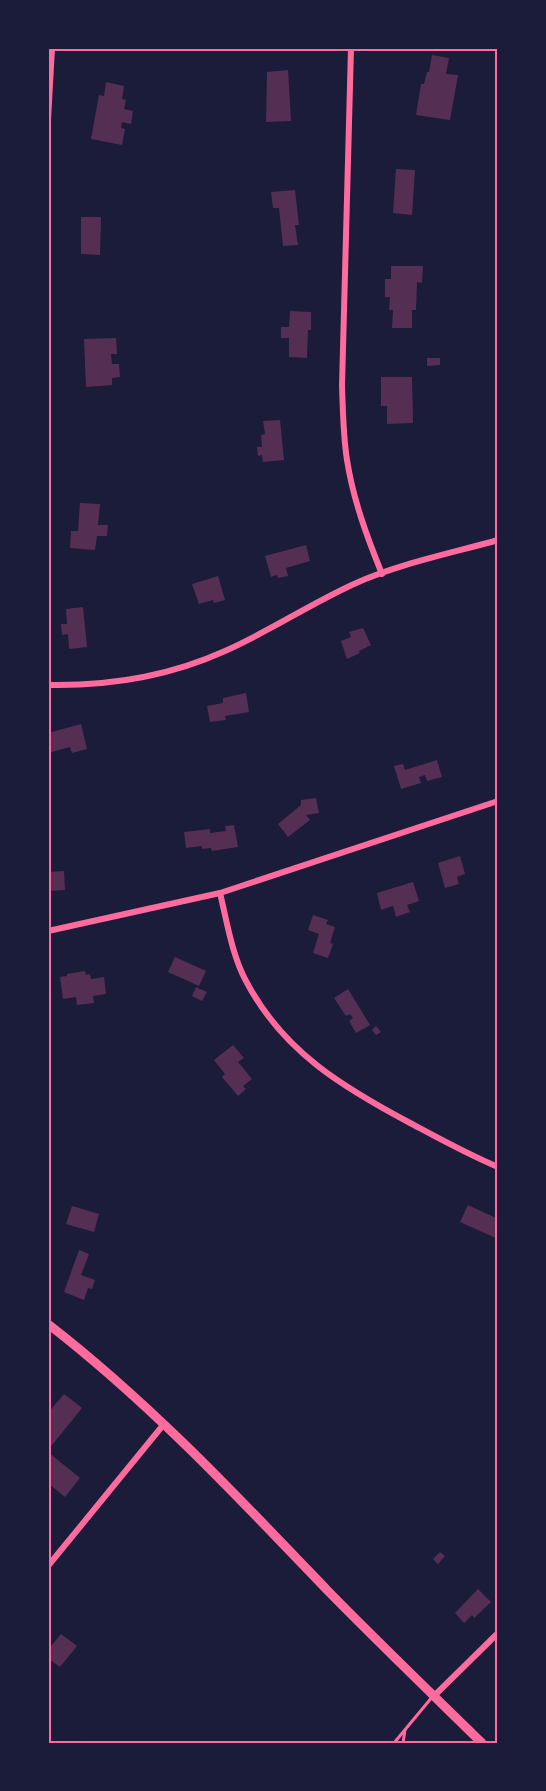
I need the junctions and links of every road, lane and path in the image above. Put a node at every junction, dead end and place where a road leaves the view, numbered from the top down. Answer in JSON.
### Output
{"nodes":[{"id":1,"x":52,"y":48,"type":"edge"},
{"id":2,"x":351,"y":48,"type":"edge"},
{"id":3,"x":48,"y":120,"type":"edge"},
{"id":4,"x":498,"y":540,"type":"edge"},
{"id":5,"x":382,"y":574,"type":"junction"},
{"id":6,"x":48,"y":686,"type":"edge"},
{"id":7,"x":498,"y":801,"type":"edge"},
{"id":8,"x":220,"y":893,"type":"junction"},
{"id":9,"x":48,"y":931,"type":"edge"},
{"id":10,"x":498,"y":1167,"type":"edge"},
{"id":11,"x":48,"y":1324,"type":"edge"},
{"id":12,"x":164,"y":1424,"type":"junction"},
{"id":13,"x":48,"y":1566,"type":"edge"},
{"id":14,"x":498,"y":1633,"type":"edge"},
{"id":15,"x":434,"y":1696,"type":"junction"},
{"id":16,"x":405,"y":1728,"type":"junction"},
{"id":17,"x":394,"y":1743,"type":"edge"},
{"id":18,"x":403,"y":1743,"type":"edge"},
{"id":19,"x":482,"y":1743,"type":"edge"}],
"edges":[{"from":1,"to":3,"type":"street"},
{"from":2,"to":5,"type":"street"},
{"from":4,"to":5,"type":"street"},
{"from":5,"to":6,"type":"street"},
{"from":7,"to":8,"type":"street"},
{"from":8,"to":9,"type":"street"},
{"from":8,"to":10,"type":"street"},
{"from":11,"to":12,"type":"main road"},
{"from":12,"to":13,"type":"street"},
{"from":12,"to":15,"type":"main road"},
{"from":14,"to":15,"type":"street"},
{"from":15,"to":16,"type":"lane"},
{"from":15,"to":19,"type":"main road"},
{"from":16,"to":17,"type":"lane"},
{"from":16,"to":18,"type":"lane"}]}
